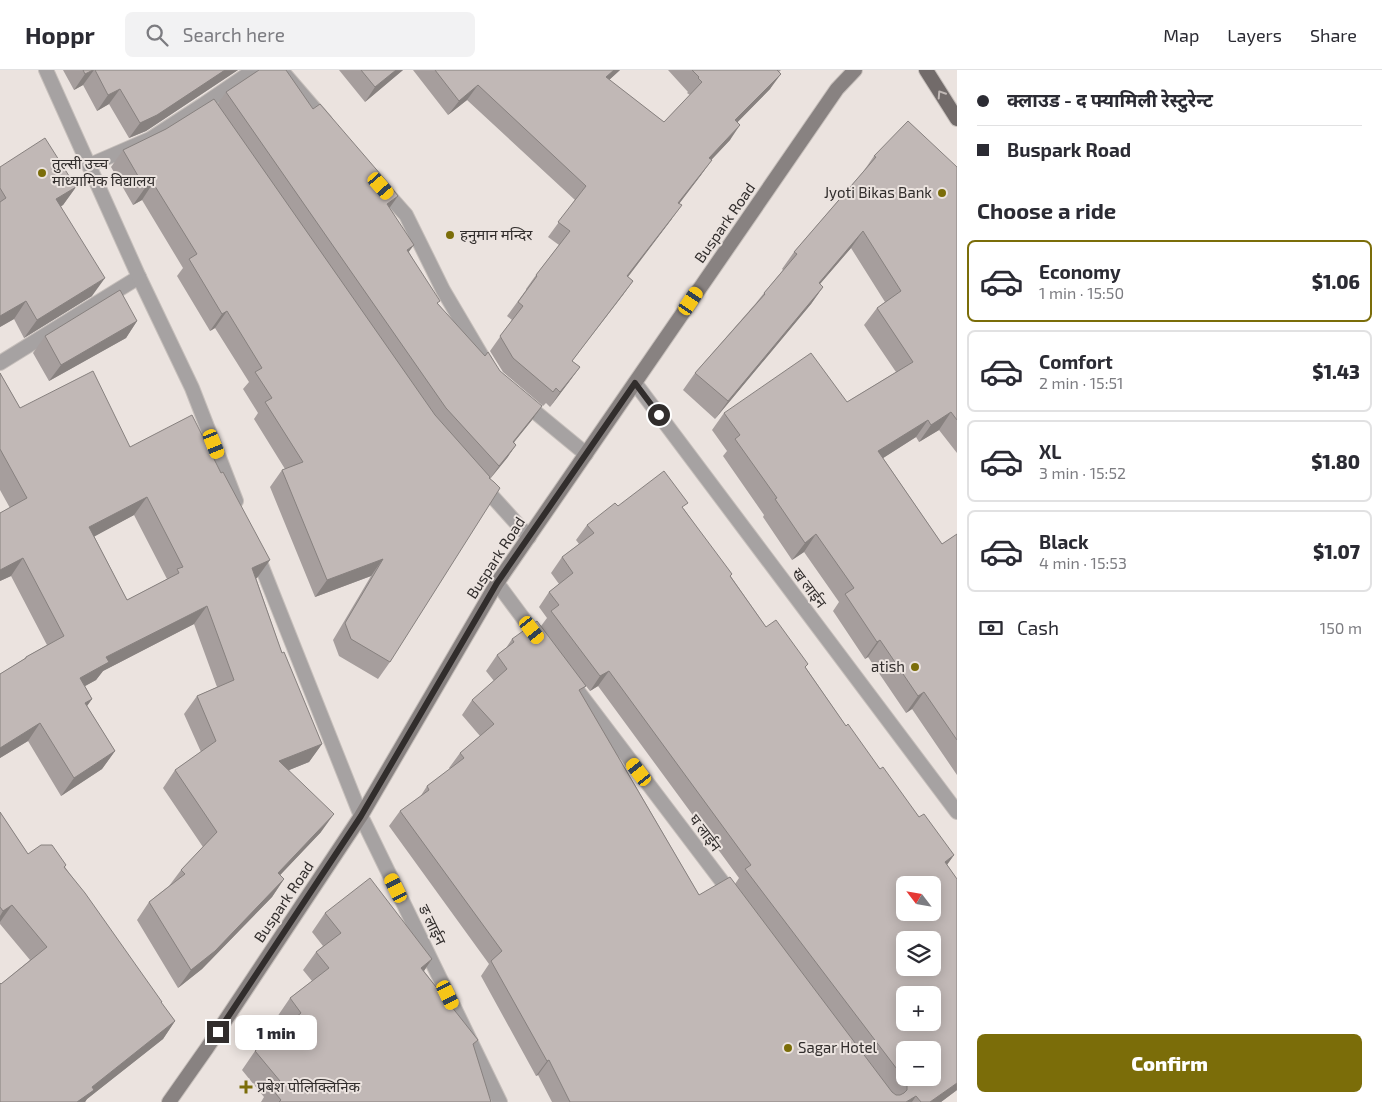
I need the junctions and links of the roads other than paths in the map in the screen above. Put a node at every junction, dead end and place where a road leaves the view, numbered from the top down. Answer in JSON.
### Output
{"nodes":[{"id":1,"x":46,"y":70,"type":"edge"},
{"id":2,"x":254,"y":70,"type":"edge"},
{"id":3,"x":281,"y":70,"type":"edge"},
{"id":4,"x":855,"y":70,"type":"edge"},
{"id":5,"x":926,"y":70,"type":"edge"},
{"id":6,"x":957,"y":119,"type":"edge"},
{"id":7,"x":331,"y":128,"type":"edge"},
{"id":8,"x":90,"y":165,"type":"junction"},
{"id":9,"x":374,"y":179,"type":"edge"},
{"id":10,"x":140,"y":277,"type":"junction"},
{"id":11,"x":0,"y":363,"type":"edge"},
{"id":12,"x":491,"y":370,"type":"edge"},
{"id":13,"x":635,"y":383,"type":"junction"},
{"id":14,"x":511,"y":391,"type":"edge"},
{"id":15,"x":586,"y":454,"type":"junction"},
{"id":16,"x":476,"y":478,"type":"edge"},
{"id":17,"x":240,"y":509,"type":"edge"},
{"id":18,"x":250,"y":537,"type":"edge"},
{"id":19,"x":529,"y":537,"type":"junction"},
{"id":20,"x":497,"y":583,"type":"junction"},
{"id":21,"x":551,"y":655,"type":"edge"},
{"id":22,"x":569,"y":679,"type":"edge"},
{"id":23,"x":957,"y":812,"type":"edge"},
{"id":24,"x":361,"y":816,"type":"junction"},
{"id":25,"x":743,"y":910,"type":"edge"},
{"id":26,"x":169,"y":1102,"type":"edge"},
{"id":27,"x":500,"y":1102,"type":"edge"}],
"edges":[{"from":1,"to":8,"type":"street"},
{"from":2,"to":8,"type":"street"},
{"from":3,"to":7,"type":"street"},
{"from":4,"to":13,"type":"main road","name":"Buspark Road"},
{"from":6,"to":5,"type":"main road","one_way":true},
{"from":8,"to":10,"type":"street"},
{"from":9,"to":12,"type":"street"},
{"from":10,"to":11,"type":"street"},
{"from":10,"to":17,"type":"street"},
{"from":13,"to":15,"type":"main road","name":"Buspark Road"},
{"from":13,"to":23,"type":"street","name":"ख लाईन"},
{"from":14,"to":15,"type":"street"},
{"from":15,"to":19,"type":"main road","name":"Buspark Road"},
{"from":16,"to":19,"type":"street"},
{"from":18,"to":24,"type":"street","name":"ङ लाईन"},
{"from":19,"to":20,"type":"main road","name":"Buspark Road"},
{"from":20,"to":21,"type":"street"},
{"from":20,"to":24,"type":"main road","name":"Buspark Road"},
{"from":22,"to":25,"type":"street","name":"घ लाईन"},
{"from":24,"to":26,"type":"main road","name":"Buspark Road"},
{"from":24,"to":27,"type":"street","name":"ङ लाईन"}]}
